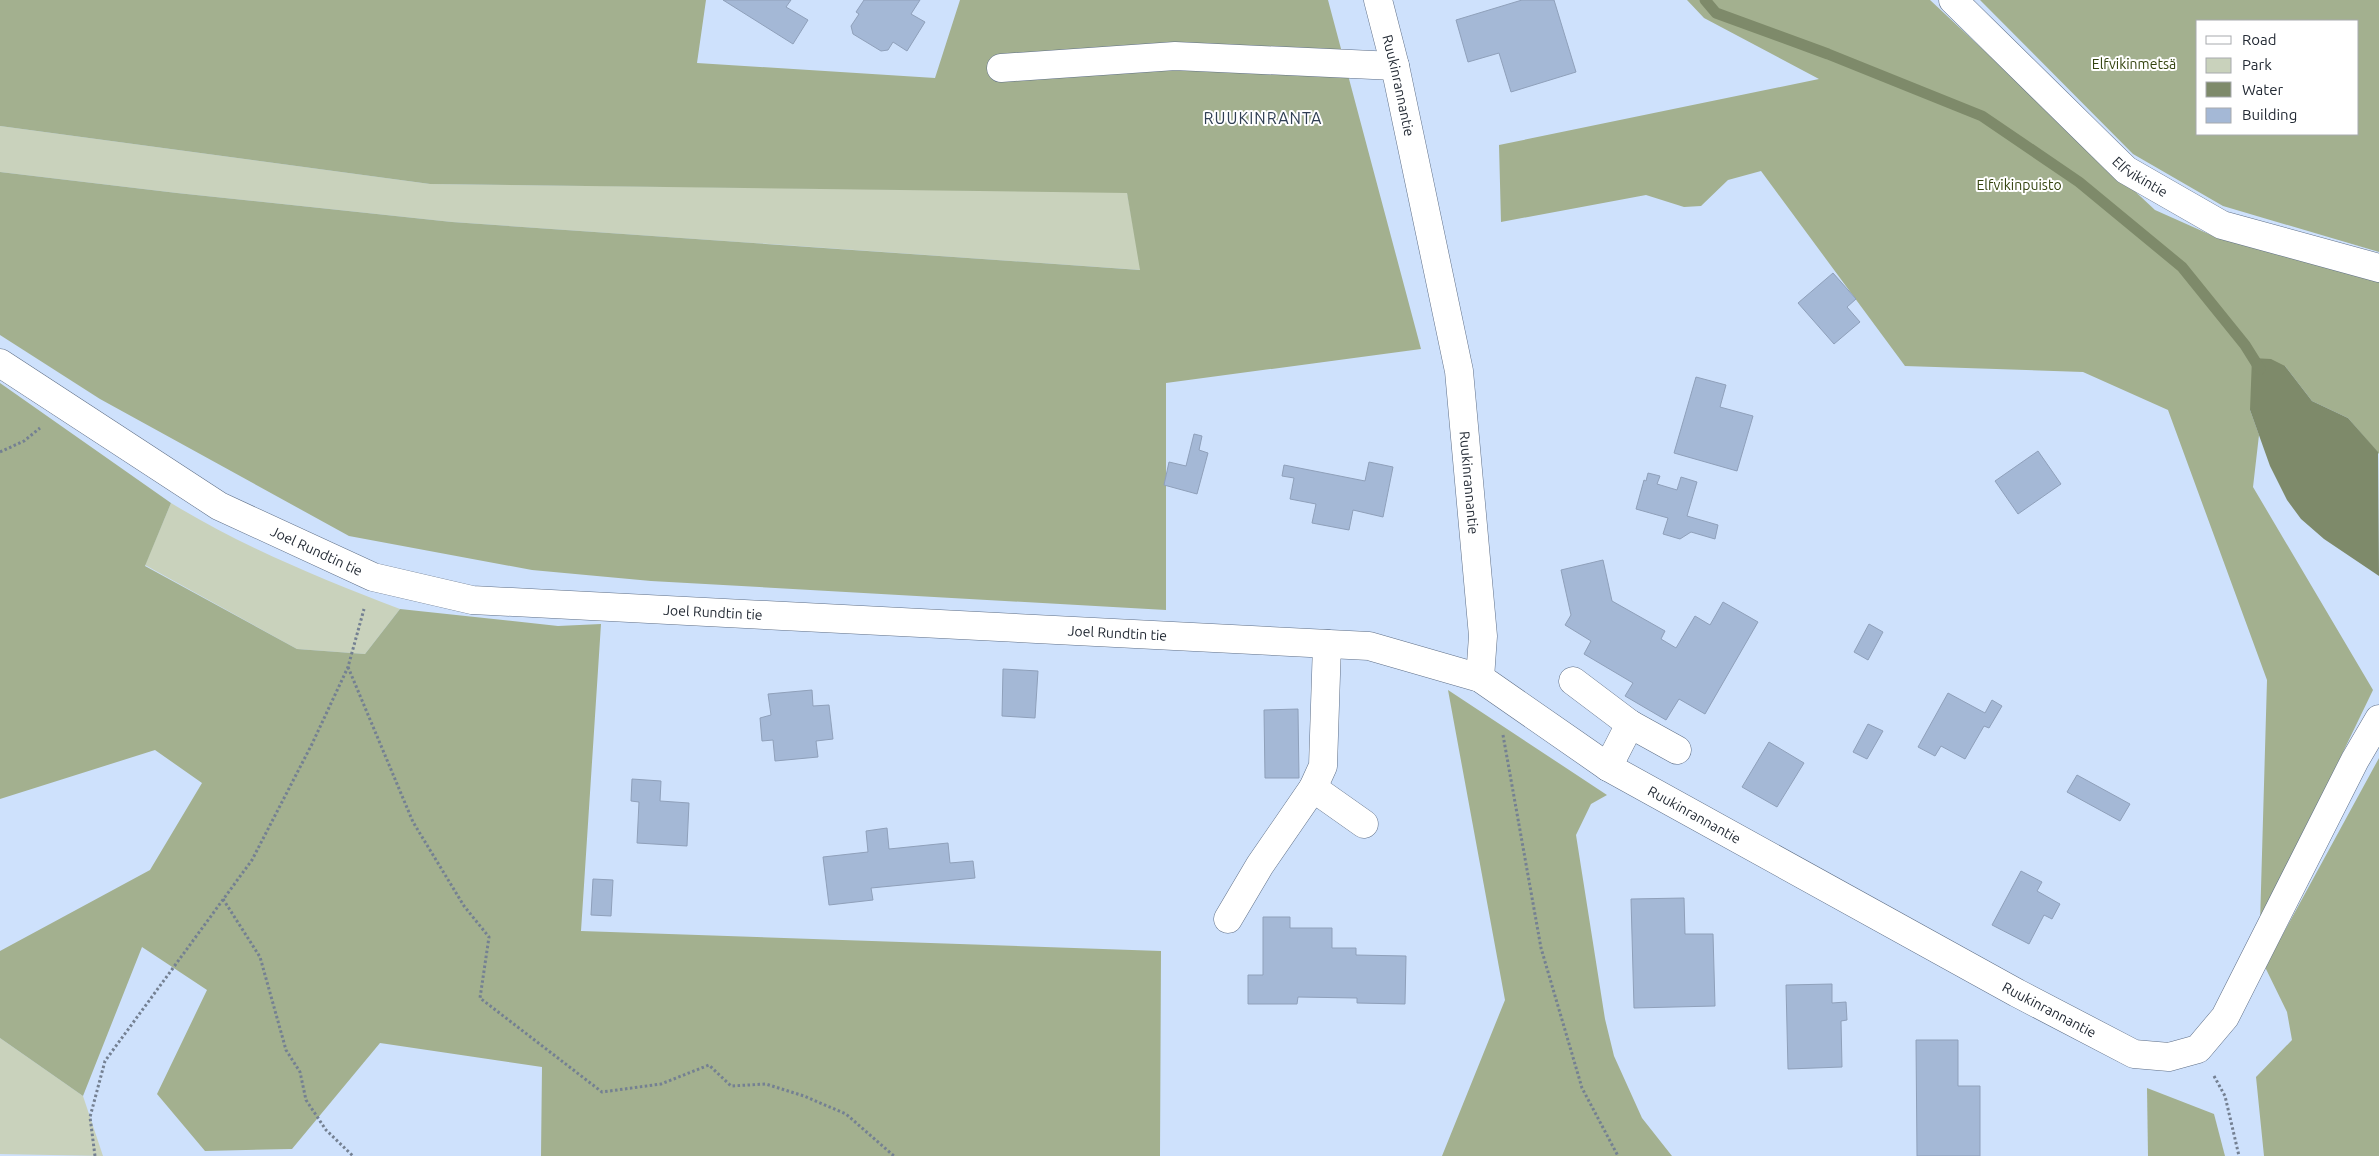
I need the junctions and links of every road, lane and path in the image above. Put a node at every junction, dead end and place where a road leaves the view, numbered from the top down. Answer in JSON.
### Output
{"nodes":[{"id":1,"x":1378,"y":0,"type":"edge"},
{"id":2,"x":1953,"y":0,"type":"edge"},
{"id":3,"x":1395,"y":66,"type":"junction"},
{"id":4,"x":1001,"y":68,"type":"dead end"},
{"id":5,"x":2379,"y":268,"type":"edge"},
{"id":6,"x":0,"y":363,"type":"edge"},
{"id":7,"x":68,"y":407,"type":"junction"},
{"id":8,"x":0,"y":452,"type":"edge"},
{"id":9,"x":373,"y":577,"type":"junction"},
{"id":10,"x":1327,"y":644,"type":"junction"},
{"id":11,"x":348,"y":667,"type":"junction"},
{"id":12,"x":1573,"y":681,"type":"dead end"},
{"id":13,"x":1489,"y":684,"type":"junction"},
{"id":14,"x":2379,"y":719,"type":"edge"},
{"id":15,"x":1630,"y":724,"type":"junction"},
{"id":16,"x":1677,"y":750,"type":"dead end"},
{"id":17,"x":1608,"y":767,"type":"junction"},
{"id":18,"x":1313,"y":788,"type":"junction"},
{"id":19,"x":1364,"y":824,"type":"dead end"},
{"id":20,"x":223,"y":899,"type":"junction"},
{"id":21,"x":1228,"y":919,"type":"dead end"},
{"id":22,"x":2198,"y":1049,"type":"junction"},
{"id":23,"x":96,"y":1156,"type":"edge"},
{"id":24,"x":352,"y":1156,"type":"edge"},
{"id":25,"x":894,"y":1156,"type":"edge"},
{"id":26,"x":1618,"y":1156,"type":"edge"},
{"id":27,"x":2239,"y":1156,"type":"edge"}],
"edges":[{"from":1,"to":3,"type":"street","name":"Ruukinrannantie"},
{"from":2,"to":5,"type":"street","name":"Elfvikintie"},
{"from":3,"to":4,"type":"street"},
{"from":3,"to":13,"type":"street","name":"Ruukinrannantie"},
{"from":6,"to":7,"type":"street","name":"Joel Rundtin tie"},
{"from":7,"to":8,"type":"path"},
{"from":7,"to":9,"type":"street","name":"Joel Rundtin tie"},
{"from":9,"to":10,"type":"street","name":"Joel Rundtin tie"},
{"from":9,"to":11,"type":"path"},
{"from":10,"to":13,"type":"street","name":"Joel Rundtin tie"},
{"from":10,"to":18,"type":"street"},
{"from":11,"to":20,"type":"path"},
{"from":11,"to":25,"type":"path"},
{"from":12,"to":15,"type":"street"},
{"from":13,"to":17,"type":"street","name":"Ruukinrannantie"},
{"from":13,"to":26,"type":"path"},
{"from":14,"to":22,"type":"street"},
{"from":15,"to":16,"type":"street"},
{"from":15,"to":17,"type":"street"},
{"from":17,"to":22,"type":"street","name":"Ruukinrannantie"},
{"from":18,"to":19,"type":"street"},
{"from":18,"to":21,"type":"street"},
{"from":20,"to":23,"type":"path"},
{"from":20,"to":24,"type":"path"},
{"from":22,"to":27,"type":"path"}]}
